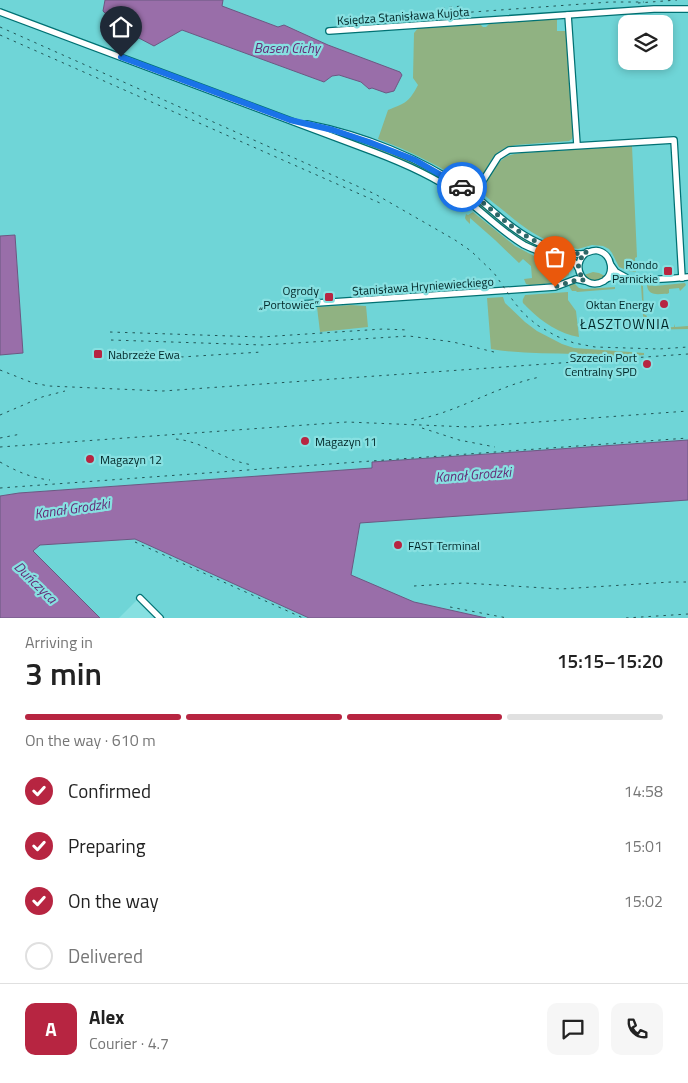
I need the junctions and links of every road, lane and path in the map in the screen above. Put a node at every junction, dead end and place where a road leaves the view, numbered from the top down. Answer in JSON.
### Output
{"nodes":[{"id":1,"x":688,"y":9,"type":"edge"},
{"id":2,"x":0,"y":12,"type":"edge"},
{"id":3,"x":568,"y":15,"type":"junction"},
{"id":4,"x":329,"y":31,"type":"dead end"},
{"id":5,"x":290,"y":120,"type":"junction"},
{"id":6,"x":577,"y":145,"type":"junction"},
{"id":7,"x":474,"y":195,"type":"junction"},
{"id":8,"x":470,"y":202,"type":"junction"},
{"id":9,"x":587,"y":252,"type":"junction"},
{"id":10,"x":611,"y":264,"type":"junction"},
{"id":11,"x":578,"y":268,"type":"junction"},
{"id":12,"x":685,"y":278,"type":"edge"},
{"id":13,"x":606,"y":279,"type":"junction"},
{"id":14,"x":585,"y":280,"type":"junction"},
{"id":15,"x":634,"y":280,"type":"junction"},
{"id":16,"x":545,"y":287,"type":"junction"},
{"id":17,"x":302,"y":304,"type":"dead end"},
{"id":18,"x":140,"y":598,"type":"dead end"},
{"id":19,"x":160,"y":618,"type":"edge"}],
"edges":[{"from":1,"to":3,"type":"street","name":"Księdza Stanisława Kujota"},
{"from":2,"to":5,"type":"street"},
{"from":3,"to":4,"type":"street","name":"Księdza Stanisława Kujota"},
{"from":3,"to":6,"type":"street"},
{"from":5,"to":7,"type":"street"},
{"from":5,"to":8,"type":"street"},
{"from":6,"to":7,"type":"street"},
{"from":6,"to":12,"type":"street"},
{"from":7,"to":8,"type":"street"},
{"from":7,"to":9,"type":"street"},
{"from":8,"to":11,"type":"street"},
{"from":9,"to":10,"type":"street"},
{"from":9,"to":11,"type":"street"},
{"from":10,"to":13,"type":"street"},
{"from":10,"to":15,"type":"street"},
{"from":11,"to":14,"type":"street"},
{"from":11,"to":16,"type":"street","name":"Stanisława Hryniewieckiego"},
{"from":12,"to":15,"type":"street"},
{"from":13,"to":14,"type":"street"},
{"from":13,"to":15,"type":"street"},
{"from":14,"to":16,"type":"street","name":"Stanisława Hryniewieckiego"},
{"from":16,"to":17,"type":"street","name":"Stanisława Hryniewieckiego"},
{"from":18,"to":19,"type":"street"}]}
